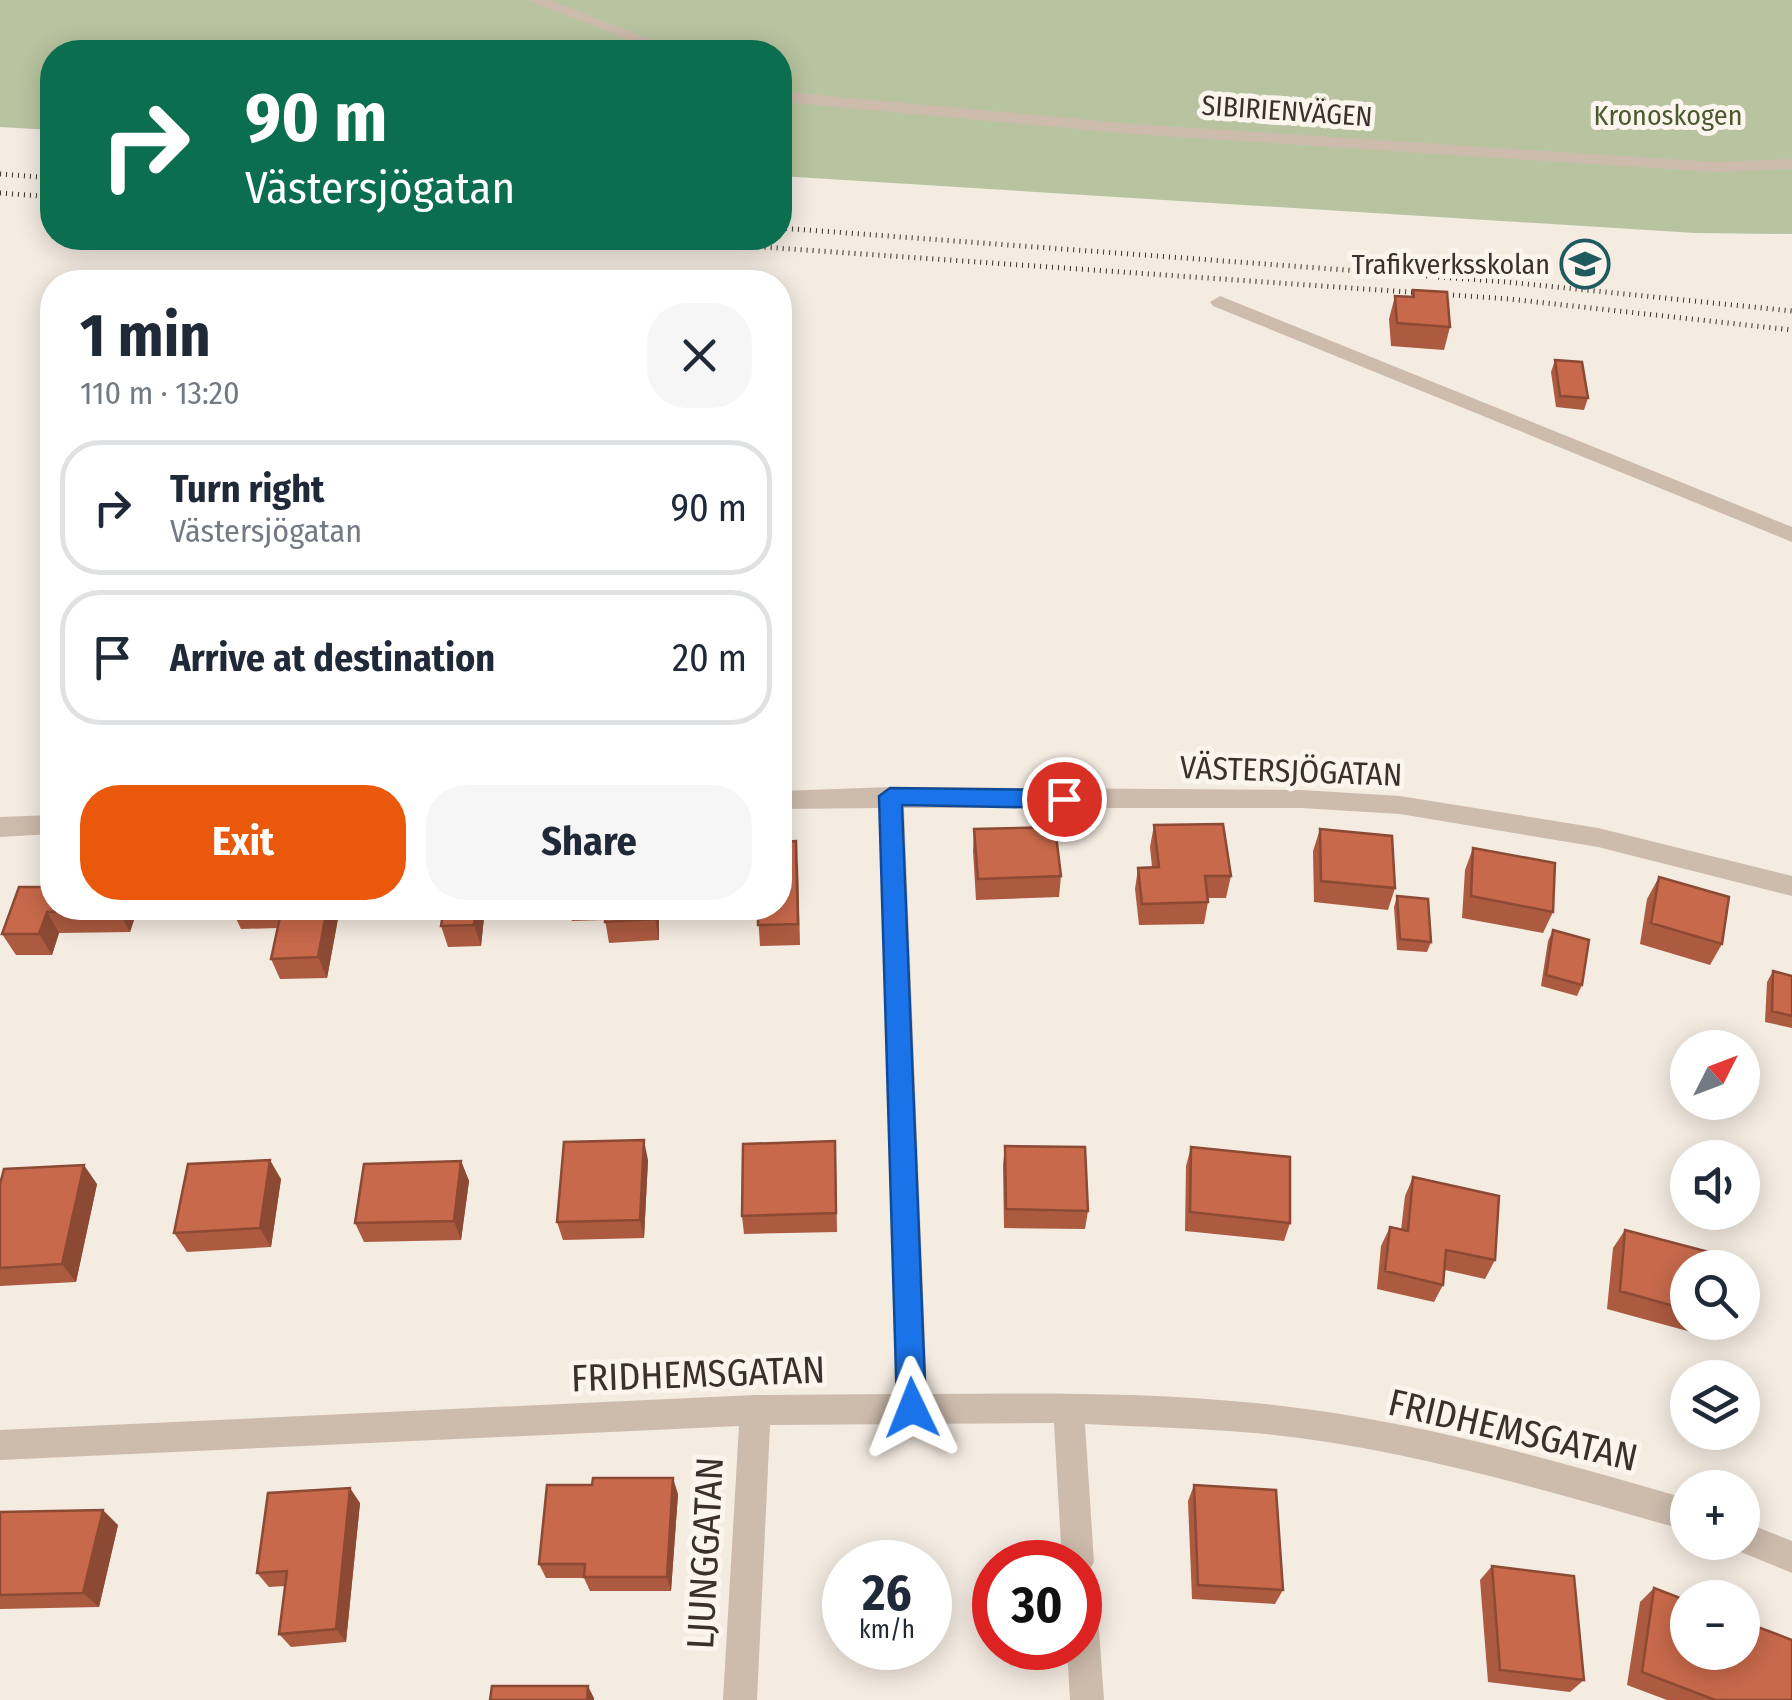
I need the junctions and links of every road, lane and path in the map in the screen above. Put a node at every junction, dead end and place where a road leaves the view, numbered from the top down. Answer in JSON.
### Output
{"nodes":[{"id":1,"x":535,"y":0,"type":"edge"},
{"id":2,"x":642,"y":40,"type":"edge"},
{"id":3,"x":792,"y":97,"type":"edge"},
{"id":4,"x":1792,"y":164,"type":"edge"},
{"id":5,"x":1220,"y":302,"type":"dead end"},
{"id":6,"x":1792,"y":535,"type":"edge"},
{"id":7,"x":890,"y":796,"type":"junction"},
{"id":8,"x":792,"y":800,"type":"edge"},
{"id":9,"x":40,"y":826,"type":"edge"},
{"id":10,"x":0,"y":827,"type":"edge"},
{"id":11,"x":1792,"y":886,"type":"edge"},
{"id":12,"x":912,"y":1408,"type":"junction"},
{"id":13,"x":1069,"y":1408,"type":"junction"},
{"id":14,"x":755,"y":1410,"type":"junction"},
{"id":15,"x":0,"y":1445,"type":"edge"},
{"id":16,"x":1670,"y":1510,"type":"edge"},
{"id":17,"x":1077,"y":1540,"type":"edge"},
{"id":18,"x":1760,"y":1544,"type":"edge"},
{"id":19,"x":1792,"y":1557,"type":"edge"},
{"id":20,"x":1085,"y":1670,"type":"edge"},
{"id":21,"x":740,"y":1700,"type":"edge"},
{"id":22,"x":1087,"y":1700,"type":"edge"}],
"edges":[{"from":1,"to":2,"type":"street"},
{"from":3,"to":4,"type":"street","name":"SIBIRIENVÄGEN"},
{"from":5,"to":6,"type":"street"},
{"from":7,"to":8,"type":"street","name":"VÄSTERSJÖGATAN"},
{"from":7,"to":11,"type":"street","name":"VÄSTERSJÖGATAN"},
{"from":7,"to":12,"type":"street"},
{"from":9,"to":10,"type":"street"},
{"from":12,"to":13,"type":"street","name":"FRIDHEMSGATAN"},
{"from":12,"to":14,"type":"street","name":"FRIDHEMSGATAN"},
{"from":13,"to":16,"type":"street","name":"FRIDHEMSGATAN"},
{"from":13,"to":17,"type":"street"},
{"from":14,"to":15,"type":"street","name":"FRIDHEMSGATAN"},
{"from":14,"to":21,"type":"street","name":"LJUNGGATAN"},
{"from":18,"to":19,"type":"street"},
{"from":20,"to":22,"type":"street"}]}
